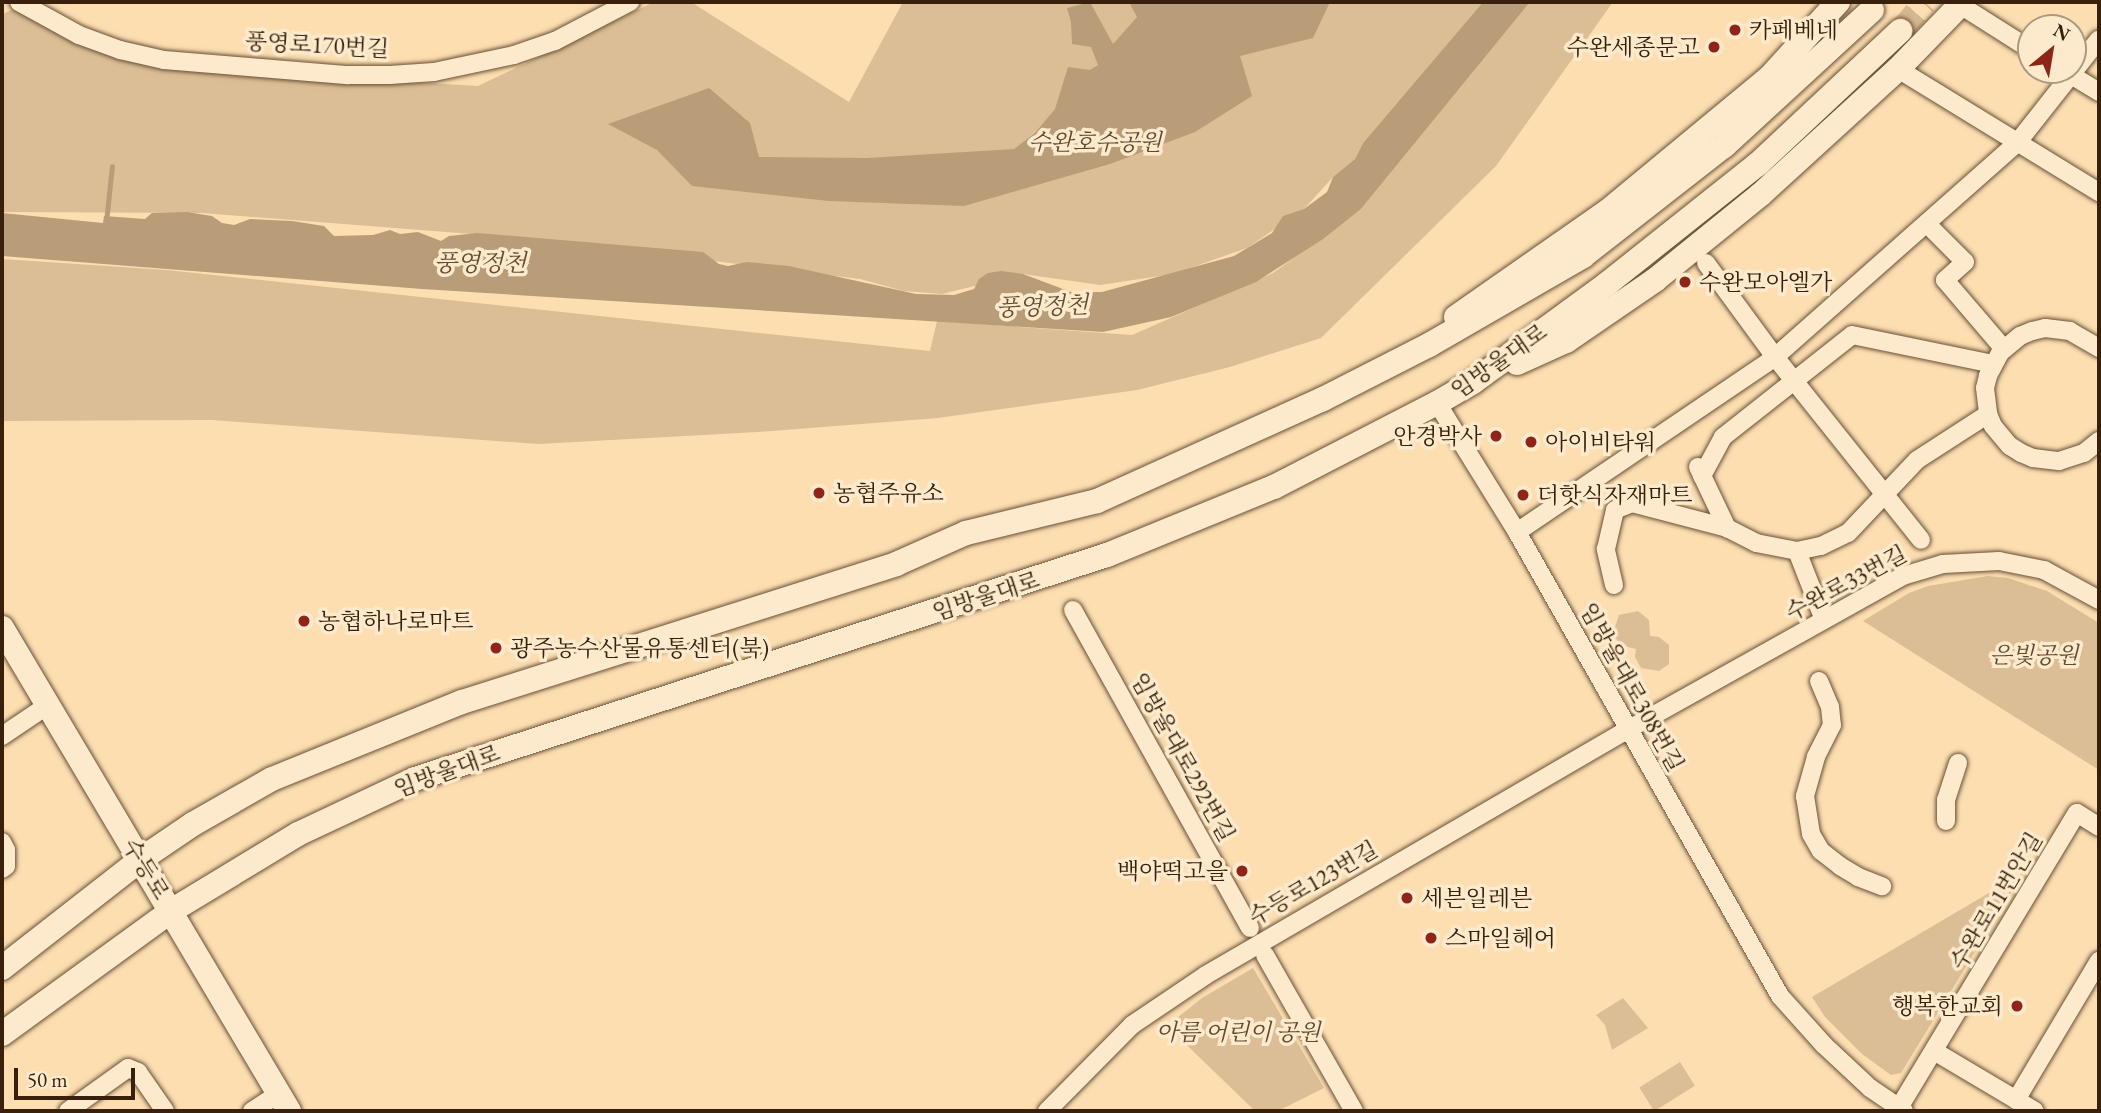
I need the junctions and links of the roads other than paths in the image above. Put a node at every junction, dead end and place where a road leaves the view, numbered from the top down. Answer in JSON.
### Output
{"nodes":[{"id":1,"x":630,"y":2,"type":"edge"},
{"id":2,"x":1838,"y":2,"type":"edge"},
{"id":3,"x":24,"y":3,"type":"edge"},
{"id":4,"x":1960,"y":4,"type":"edge"},
{"id":5,"x":1872,"y":10,"type":"dead end"},
{"id":6,"x":1900,"y":31,"type":"tunnel mouth"},
{"id":7,"x":2017,"y":41,"type":"edge"},
{"id":8,"x":1898,"y":69,"type":"junction"},
{"id":9,"x":2059,"y":84,"type":"edge"},
{"id":10,"x":2017,"y":144,"type":"junction"},
{"id":11,"x":2099,"y":192,"type":"edge"},
{"id":12,"x":1933,"y":230,"type":"dead end"},
{"id":13,"x":1706,"y":263,"type":"dead end"},
{"id":14,"x":2097,"y":342,"type":"edge"},
{"id":15,"x":1429,"y":345,"type":"junction"},
{"id":16,"x":2004,"y":349,"type":"junction"},
{"id":17,"x":1775,"y":357,"type":"junction"},
{"id":18,"x":1993,"y":364,"type":"junction"},
{"id":19,"x":1795,"y":379,"type":"junction"},
{"id":20,"x":1473,"y":382,"type":"junction"},
{"id":21,"x":1437,"y":403,"type":"junction"},
{"id":22,"x":1988,"y":414,"type":"junction"},
{"id":23,"x":2099,"y":441,"type":"edge"},
{"id":24,"x":1885,"y":493,"type":"junction"},
{"id":25,"x":1727,"y":528,"type":"junction"},
{"id":26,"x":1517,"y":533,"type":"junction"},
{"id":27,"x":1921,"y":540,"type":"dead end"},
{"id":28,"x":1797,"y":551,"type":"junction"},
{"id":29,"x":1614,"y":585,"type":"dead end"},
{"id":30,"x":2099,"y":600,"type":"edge"},
{"id":31,"x":1073,"y":610,"type":"dead end"},
{"id":32,"x":1824,"y":620,"type":"junction"},
{"id":33,"x":2,"y":628,"type":"edge"},
{"id":34,"x":1819,"y":681,"type":"dead end"},
{"id":35,"x":48,"y":705,"type":"junction"},
{"id":36,"x":1629,"y":729,"type":"junction"},
{"id":37,"x":2,"y":736,"type":"edge"},
{"id":38,"x":1958,"y":763,"type":"dead end"},
{"id":39,"x":1946,"y":821,"type":"dead end"},
{"id":40,"x":2099,"y":827,"type":"edge"},
{"id":41,"x":2,"y":842,"type":"edge"},
{"id":42,"x":140,"y":860,"type":"junction"},
{"id":43,"x":2,"y":869,"type":"edge"},
{"id":44,"x":1882,"y":886,"type":"dead end"},
{"id":45,"x":171,"y":911,"type":"junction"},
{"id":46,"x":1250,"y":928,"type":"dead end"},
{"id":47,"x":1265,"y":955,"type":"dead end"},
{"id":48,"x":2099,"y":961,"type":"edge"},
{"id":49,"x":2,"y":968,"type":"edge"},
{"id":50,"x":2,"y":1034,"type":"edge"},
{"id":51,"x":1934,"y":1051,"type":"junction"},
{"id":52,"x":2016,"y":1100,"type":"junction"},
{"id":53,"x":284,"y":1103,"type":"edge"},
{"id":54,"x":1900,"y":1110,"type":"edge"},
{"id":55,"x":68,"y":1111,"type":"edge"},
{"id":56,"x":165,"y":1111,"type":"edge"},
{"id":57,"x":252,"y":1111,"type":"edge"},
{"id":58,"x":1047,"y":1111,"type":"edge"},
{"id":59,"x":1354,"y":1111,"type":"edge"},
{"id":60,"x":2035,"y":1111,"type":"edge"}],
"edges":[{"from":1,"to":3,"type":"street","name":"풍영로170번길"},
{"from":2,"to":15,"type":"main road"},
{"from":4,"to":7,"type":"street"},
{"from":4,"to":8,"type":"main road"},
{"from":5,"to":15,"type":"main road","name":"임방울대로"},
{"from":6,"to":20,"type":"main road","name":"임방울대로"},
{"from":8,"to":10,"type":"street"},
{"from":8,"to":20,"type":"main road"},
{"from":9,"to":10,"type":"street"},
{"from":10,"to":11,"type":"street"},
{"from":10,"to":17,"type":"street"},
{"from":12,"to":16,"type":"street"},
{"from":13,"to":17,"type":"street"},
{"from":14,"to":16,"type":"street"},
{"from":15,"to":42,"type":"main road","name":"임방울대로"},
{"from":16,"to":18,"type":"street"},
{"from":17,"to":19,"type":"street"},
{"from":17,"to":26,"type":"street"},
{"from":18,"to":19,"type":"street"},
{"from":18,"to":22,"type":"street"},
{"from":19,"to":24,"type":"street"},
{"from":19,"to":25,"type":"street"},
{"from":20,"to":21,"type":"main road","name":"임방울대로"},
{"from":21,"to":26,"type":"street","name":"임방울대로308번길"},
{"from":21,"to":45,"type":"main road","name":"임방울대로"},
{"from":22,"to":23,"type":"street"},
{"from":22,"to":24,"type":"street"},
{"from":24,"to":27,"type":"street"},
{"from":24,"to":28,"type":"street"},
{"from":25,"to":28,"type":"street"},
{"from":25,"to":29,"type":"street"},
{"from":26,"to":36,"type":"street","name":"임방울대로308번길"},
{"from":28,"to":32,"type":"street"},
{"from":30,"to":32,"type":"street","name":"수완로33번길"},
{"from":31,"to":46,"type":"street","name":"임방울대로292번길"},
{"from":32,"to":36,"type":"street","name":"수완로33번길"},
{"from":33,"to":35,"type":"main road","name":"수등로"},
{"from":34,"to":44,"type":"street"},
{"from":35,"to":37,"type":"street"},
{"from":35,"to":42,"type":"main road","name":"수등로"},
{"from":36,"to":54,"type":"street","name":"임방울대로308번길"},
{"from":36,"to":58,"type":"street","name":"수등로123번길"},
{"from":38,"to":39,"type":"street"},
{"from":40,"to":51,"type":"street","name":"수완로11번안길"},
{"from":41,"to":43,"type":"street"},
{"from":42,"to":45,"type":"main road","name":"수등로"},
{"from":42,"to":49,"type":"main road","name":"임방울대로"},
{"from":45,"to":50,"type":"main road","name":"임방울대로"},
{"from":45,"to":53,"type":"main road","name":"수등로"},
{"from":47,"to":59,"type":"street"},
{"from":48,"to":52,"type":"street"},
{"from":51,"to":52,"type":"street"},
{"from":51,"to":54,"type":"street","name":"수완로11번안길"},
{"from":52,"to":60,"type":"street"},
{"from":53,"to":57,"type":"street"},
{"from":55,"to":56,"type":"street"}]}
